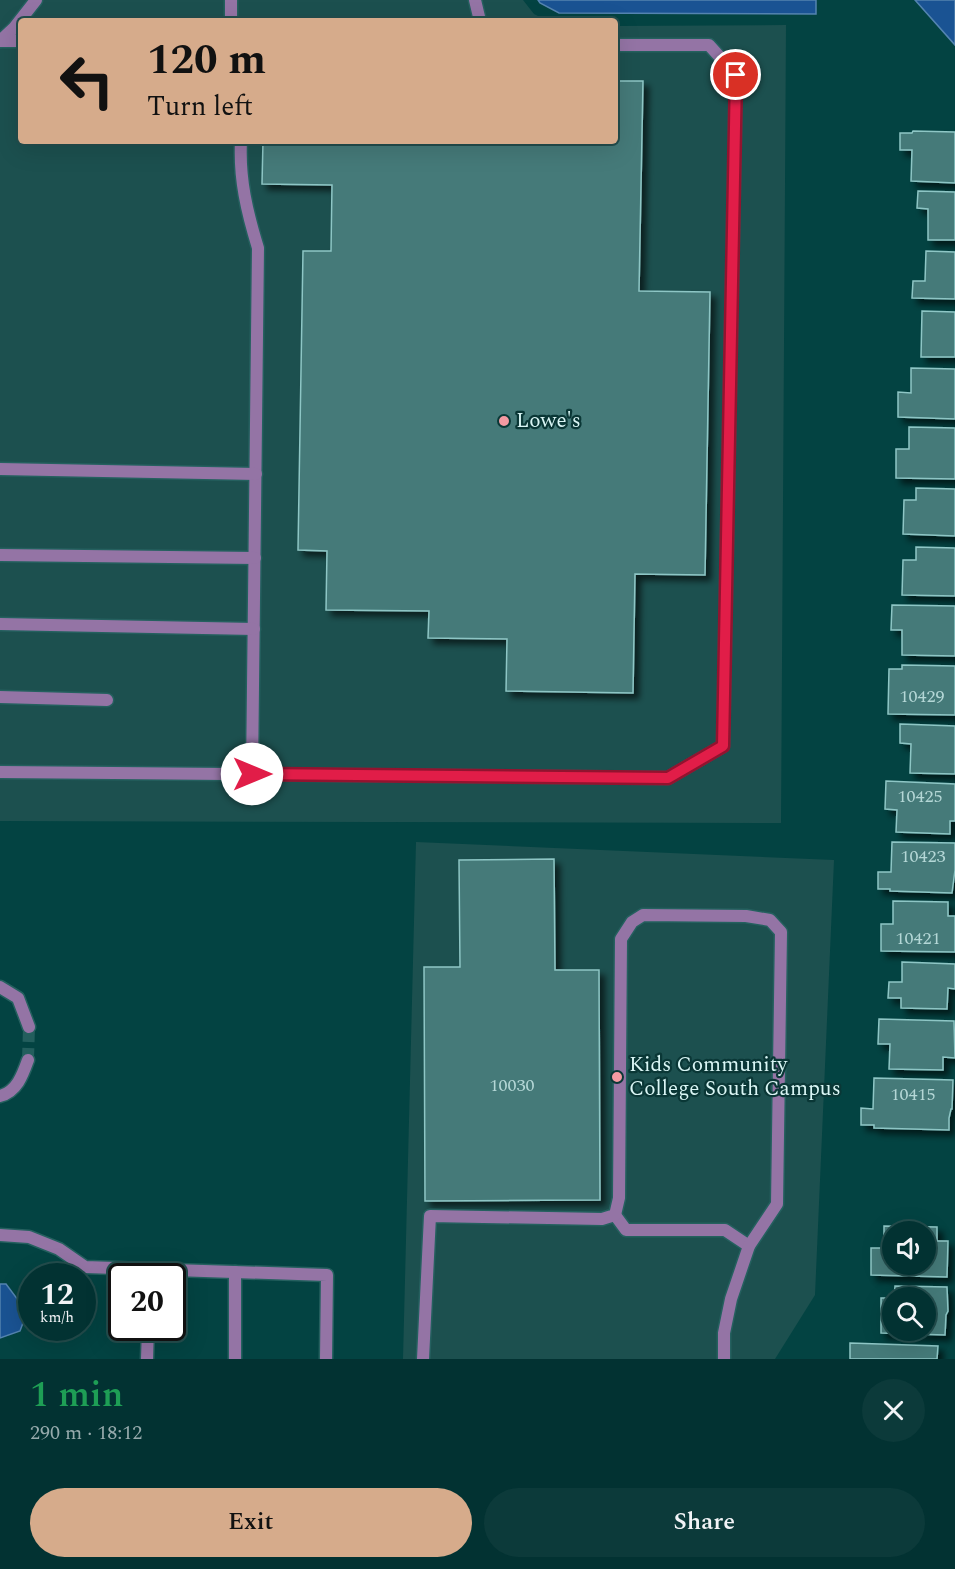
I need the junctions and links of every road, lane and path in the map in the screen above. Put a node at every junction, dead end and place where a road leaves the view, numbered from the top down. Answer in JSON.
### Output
{"nodes":[{"id":1,"x":36,"y":0,"type":"edge"},
{"id":2,"x":231,"y":0,"type":"edge"},
{"id":3,"x":476,"y":0,"type":"edge"},
{"id":4,"x":22,"y":18,"type":"edge"},
{"id":5,"x":231,"y":18,"type":"edge"},
{"id":6,"x":479,"y":18,"type":"edge"},
{"id":7,"x":18,"y":23,"type":"edge"},
{"id":8,"x":0,"y":41,"type":"edge"},
{"id":9,"x":18,"y":41,"type":"edge"},
{"id":10,"x":618,"y":45,"type":"edge"},
{"id":11,"x":241,"y":144,"type":"edge"},
{"id":12,"x":0,"y":469,"type":"edge"},
{"id":13,"x":256,"y":474,"type":"junction"},
{"id":14,"x":0,"y":555,"type":"edge"},
{"id":15,"x":255,"y":558,"type":"junction"},
{"id":16,"x":0,"y":624,"type":"edge"},
{"id":17,"x":254,"y":629,"type":"junction"},
{"id":18,"x":0,"y":697,"type":"edge"},
{"id":19,"x":107,"y":700,"type":"dead end"},
{"id":20,"x":0,"y":771,"type":"edge"},
{"id":21,"x":252,"y":774,"type":"junction"},
{"id":22,"x":0,"y":987,"type":"edge"},
{"id":23,"x":29,"y":1027,"type":"tunnel mouth"},
{"id":24,"x":28,"y":1060,"type":"tunnel mouth"},
{"id":25,"x":0,"y":1096,"type":"edge"},
{"id":26,"x":615,"y":1215,"type":"junction"},
{"id":27,"x":0,"y":1235,"type":"edge"},
{"id":28,"x":749,"y":1246,"type":"junction"},
{"id":29,"x":108,"y":1270,"type":"edge"},
{"id":30,"x":235,"y":1272,"type":"junction"},
{"id":31,"x":186,"y":1273,"type":"edge"},
{"id":32,"x":148,"y":1341,"type":"edge"},
{"id":33,"x":147,"y":1359,"type":"edge"},
{"id":34,"x":235,"y":1359,"type":"edge"},
{"id":35,"x":326,"y":1359,"type":"edge"},
{"id":36,"x":423,"y":1359,"type":"edge"},
{"id":37,"x":724,"y":1359,"type":"edge"}],
"edges":[{"from":1,"to":4,"type":"street"},
{"from":2,"to":5,"type":"street"},
{"from":3,"to":6,"type":"street"},
{"from":7,"to":8,"type":"street"},
{"from":8,"to":9,"type":"street"},
{"from":10,"to":21,"type":"street"},
{"from":11,"to":13,"type":"street"},
{"from":12,"to":13,"type":"street"},
{"from":13,"to":15,"type":"street"},
{"from":14,"to":15,"type":"street"},
{"from":15,"to":17,"type":"street"},
{"from":16,"to":17,"type":"street"},
{"from":17,"to":21,"type":"street"},
{"from":18,"to":19,"type":"street"},
{"from":20,"to":21,"type":"street"},
{"from":22,"to":23,"type":"street"},
{"from":24,"to":25,"type":"street"},
{"from":26,"to":28,"type":"street"},
{"from":26,"to":28,"type":"street"},
{"from":26,"to":36,"type":"street"},
{"from":27,"to":29,"type":"street"},
{"from":28,"to":37,"type":"street"},
{"from":30,"to":31,"type":"street"},
{"from":30,"to":34,"type":"street"},
{"from":30,"to":35,"type":"street"},
{"from":32,"to":33,"type":"street"}]}
